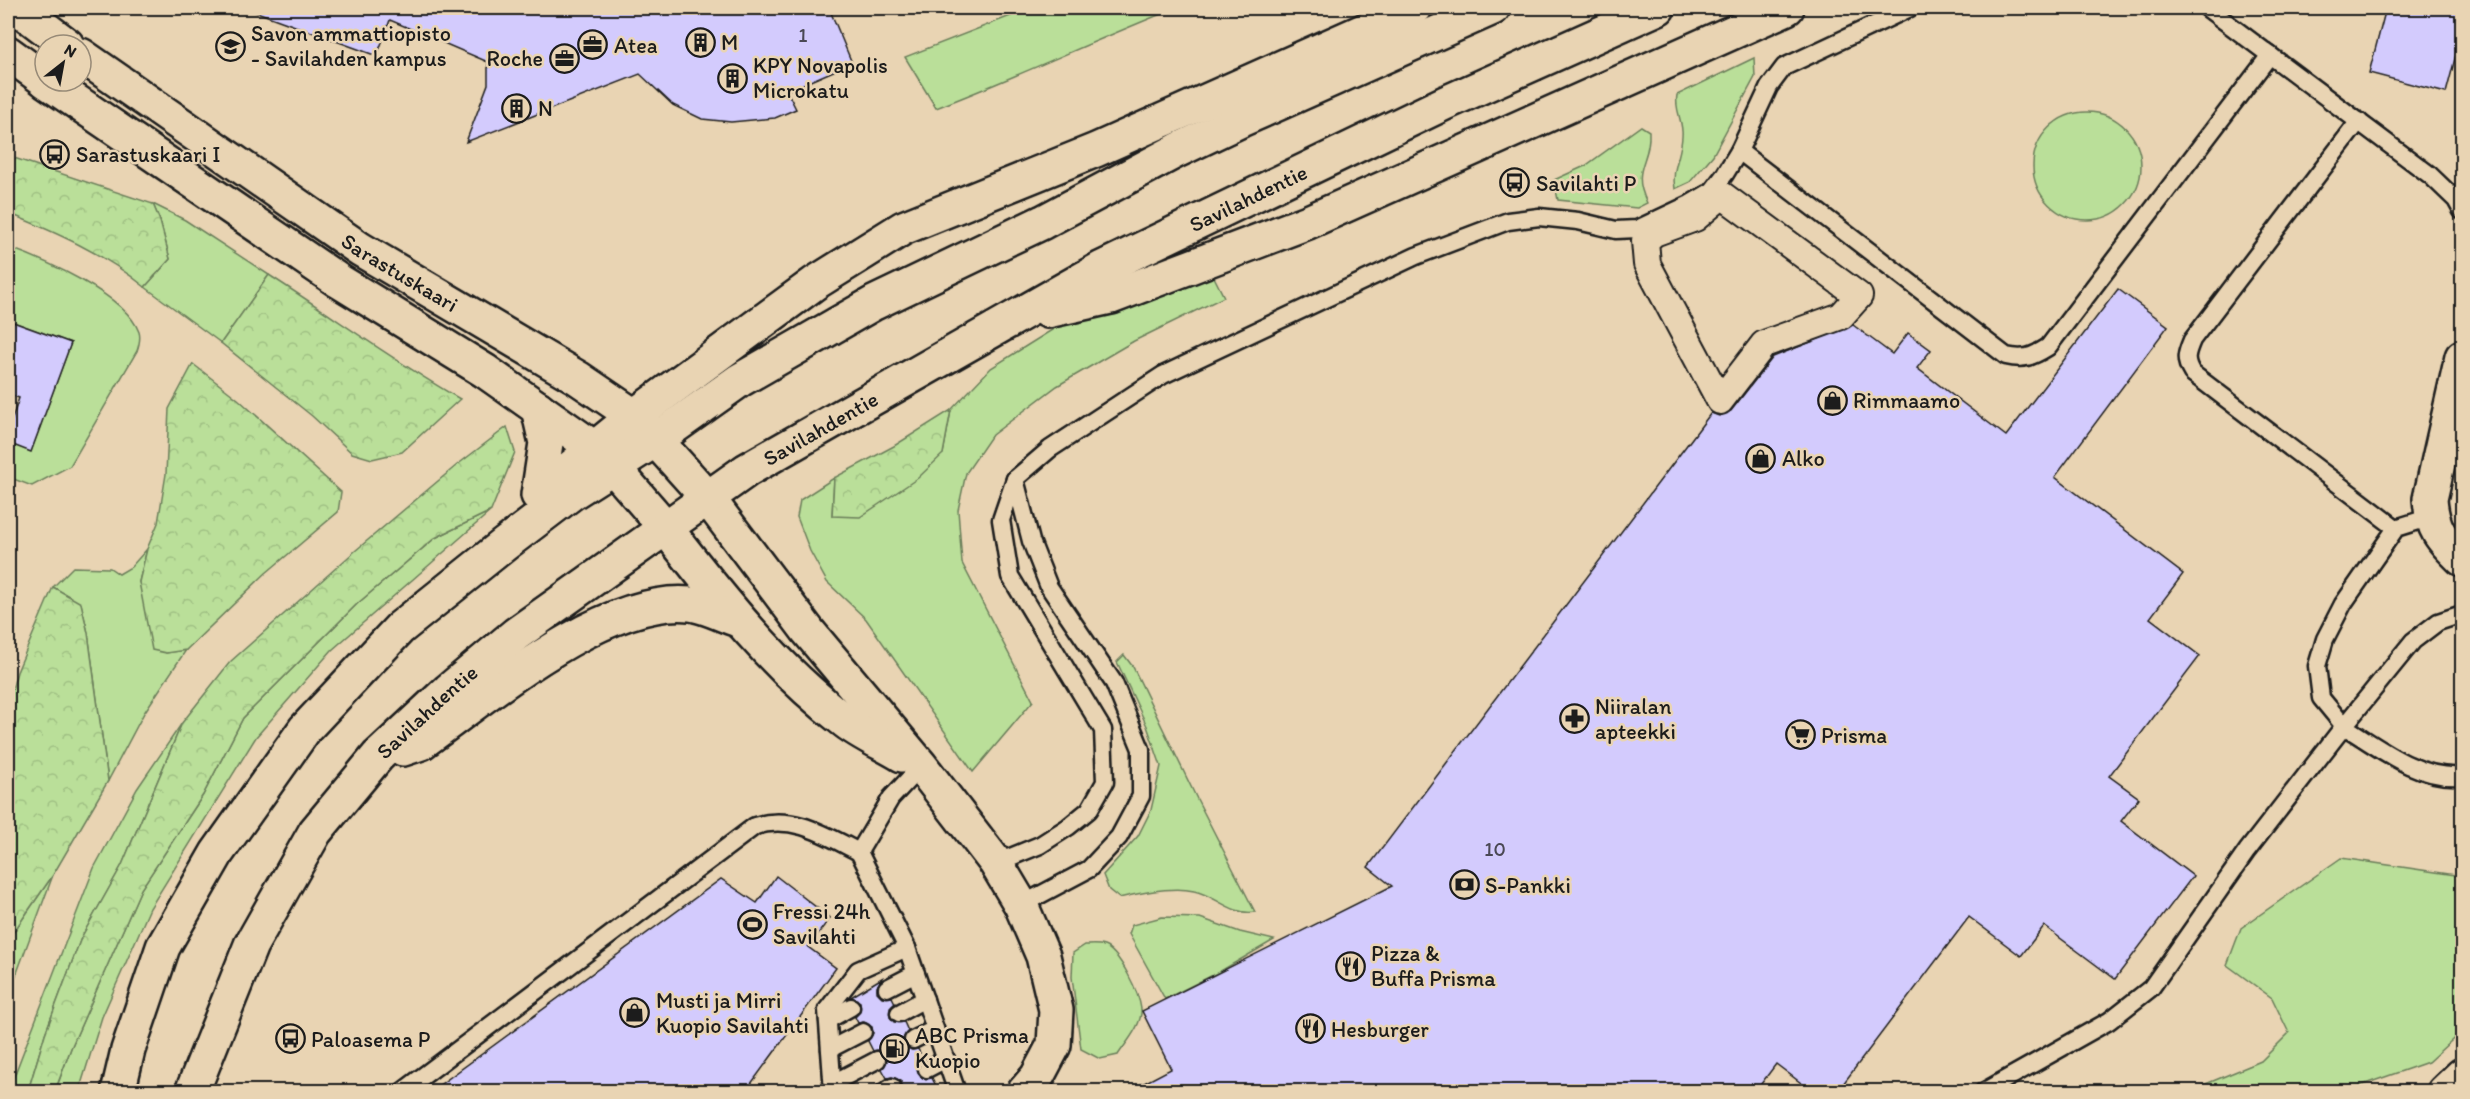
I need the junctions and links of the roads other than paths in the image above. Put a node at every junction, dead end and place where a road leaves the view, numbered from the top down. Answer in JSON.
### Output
{"nodes":[{"id":1,"x":18,"y":8,"type":"edge"},
{"id":2,"x":1415,"y":8,"type":"edge"},
{"id":3,"x":1658,"y":8,"type":"edge"},
{"id":4,"x":1787,"y":8,"type":"edge"},
{"id":5,"x":1910,"y":8,"type":"edge"},
{"id":6,"x":2216,"y":10,"type":"edge"},
{"id":7,"x":1485,"y":11,"type":"edge"},
{"id":8,"x":51,"y":33,"type":"edge"},
{"id":9,"x":8,"y":53,"type":"edge"},
{"id":10,"x":2270,"y":55,"type":"junction"},
{"id":11,"x":93,"y":63,"type":"edge"},
{"id":12,"x":33,"y":72,"type":"edge"},
{"id":13,"x":63,"y":93,"type":"edge"},
{"id":14,"x":2359,"y":121,"type":"junction"},
{"id":15,"x":1739,"y":151,"type":"junction"},
{"id":16,"x":1722,"y":195,"type":"joint"},
{"id":17,"x":2463,"y":211,"type":"edge"},
{"id":18,"x":1017,"y":318,"type":"junction"},
{"id":19,"x":2463,"y":357,"type":"edge"},
{"id":20,"x":538,"y":408,"type":"junction"},
{"id":21,"x":634,"y":416,"type":"junction"},
{"id":22,"x":657,"y":439,"type":"junction"},
{"id":23,"x":603,"y":458,"type":"junction"},
{"id":24,"x":1015,"y":479,"type":"junction"},
{"id":25,"x":538,"y":495,"type":"junction"},
{"id":26,"x":707,"y":497,"type":"junction"},
{"id":27,"x":2431,"y":517,"type":"junction"},
{"id":28,"x":665,"y":527,"type":"junction"},
{"id":29,"x":2396,"y":528,"type":"junction"},
{"id":30,"x":505,"y":544,"type":"junction"},
{"id":31,"x":2463,"y":559,"type":"edge"},
{"id":32,"x":2463,"y":614,"type":"edge"},
{"id":33,"x":738,"y":620,"type":"junction"},
{"id":34,"x":2344,"y":726,"type":"junction"},
{"id":35,"x":378,"y":756,"type":"junction"},
{"id":36,"x":921,"y":766,"type":"junction"},
{"id":37,"x":2463,"y":776,"type":"edge"},
{"id":38,"x":859,"y":852,"type":"junction"},
{"id":39,"x":996,"y":863,"type":"junction"},
{"id":40,"x":1022,"y":905,"type":"junction"},
{"id":41,"x":907,"y":948,"type":"junction"},
{"id":42,"x":916,"y":973,"type":"junction"},
{"id":43,"x":887,"y":988,"type":"dead end"},
{"id":44,"x":925,"y":999,"type":"junction"},
{"id":45,"x":851,"y":1008,"type":"dead end"},
{"id":46,"x":899,"y":1013,"type":"dead end"},
{"id":47,"x":828,"y":1020,"type":"junction"},
{"id":48,"x":935,"y":1029,"type":"junction"},
{"id":49,"x":863,"y":1032,"type":"dead end"},
{"id":50,"x":913,"y":1040,"type":"dead end"},
{"id":51,"x":830,"y":1049,"type":"junction"},
{"id":52,"x":946,"y":1059,"type":"junction"},
{"id":53,"x":877,"y":1060,"type":"dead end"},
{"id":54,"x":927,"y":1069,"type":"dead end"},
{"id":55,"x":2463,"y":1075,"type":"edge"},
{"id":56,"x":833,"y":1087,"type":"edge"},
{"id":57,"x":955,"y":1091,"type":"edge"},
{"id":58,"x":118,"y":1092,"type":"edge"},
{"id":59,"x":192,"y":1092,"type":"edge"},
{"id":60,"x":402,"y":1092,"type":"edge"},
{"id":61,"x":1024,"y":1092,"type":"edge"},
{"id":62,"x":1983,"y":1092,"type":"edge"},
{"id":63,"x":2444,"y":1092,"type":"edge"}],
"edges":[{"from":1,"to":8,"type":"main road"},
{"from":2,"to":21,"type":"main road"},
{"from":3,"to":18,"type":"main road","name":"Savilahdentie"},
{"from":4,"to":18,"type":"main road"},
{"from":5,"to":15,"type":"lane"},
{"from":6,"to":10,"type":"lane"},
{"from":7,"to":22,"type":"main road"},
{"from":9,"to":12,"type":"main road","name":"Sarastuskaari"},
{"from":10,"to":14,"type":"lane"},
{"from":10,"to":15,"type":"lane"},
{"from":11,"to":21,"type":"main road","name":"Sarastuskaari"},
{"from":13,"to":20,"type":"main road","name":"Sarastuskaari"},
{"from":14,"to":17,"type":"lane"},
{"from":14,"to":29,"type":"lane"},
{"from":15,"to":24,"type":"lane"},
{"from":16,"to":16,"type":"street"},
{"from":18,"to":26,"type":"main road","name":"Savilahdentie"},
{"from":19,"to":27,"type":"main road"},
{"from":20,"to":23,"type":"main road","name":"Sarastuskaari"},
{"from":20,"to":25,"type":"main road"},
{"from":21,"to":22,"type":"main road","name":"Sarastuskaari"},
{"from":21,"to":23,"type":"main road"},
{"from":22,"to":23,"type":"main road"},
{"from":22,"to":26,"type":"main road","name":"Sarastuskaari"},
{"from":23,"to":25,"type":"main road"},
{"from":23,"to":28,"type":"main road","name":"Sarastuskaari"},
{"from":23,"to":30,"type":"main road"},
{"from":24,"to":39,"type":"lane"},
{"from":24,"to":40,"type":"lane"},
{"from":25,"to":30,"type":"main road"},
{"from":26,"to":28,"type":"main road","name":"Savilahdentie"},
{"from":26,"to":36,"type":"main road","name":"Sarastuskaari"},
{"from":27,"to":29,"type":"lane"},
{"from":27,"to":31,"type":"main road"},
{"from":28,"to":33,"type":"main road","name":"Sarastuskaari"},
{"from":28,"to":35,"type":"main road","name":"Savilahdentie"},
{"from":29,"to":34,"type":"lane"},
{"from":30,"to":58,"type":"main road"},
{"from":32,"to":34,"type":"lane"},
{"from":33,"to":35,"type":"main road"},
{"from":33,"to":36,"type":"main road","name":"Sarastuskaari"},
{"from":34,"to":37,"type":"lane"},
{"from":34,"to":62,"type":"lane"},
{"from":35,"to":59,"type":"main road","name":"Savilahdentie"},
{"from":36,"to":38,"type":"lane"},
{"from":36,"to":39,"type":"main road","name":"Sarastuskaari"},
{"from":38,"to":41,"type":"lane"},
{"from":38,"to":60,"type":"lane"},
{"from":39,"to":40,"type":"main road","name":"Sarastuskaari"},
{"from":40,"to":61,"type":"main road","name":"Sarastuskaari"},
{"from":41,"to":42,"type":"lane"},
{"from":41,"to":47,"type":"lane"},
{"from":42,"to":43,"type":"lane"},
{"from":42,"to":44,"type":"lane"},
{"from":44,"to":46,"type":"lane"},
{"from":44,"to":48,"type":"lane"},
{"from":45,"to":47,"type":"lane"},
{"from":47,"to":51,"type":"lane"},
{"from":48,"to":50,"type":"lane"},
{"from":48,"to":52,"type":"lane"},
{"from":49,"to":51,"type":"lane"},
{"from":51,"to":56,"type":"lane"},
{"from":52,"to":54,"type":"lane"},
{"from":52,"to":57,"type":"lane"},
{"from":53,"to":56,"type":"lane"},
{"from":55,"to":63,"type":"main road"}]}
